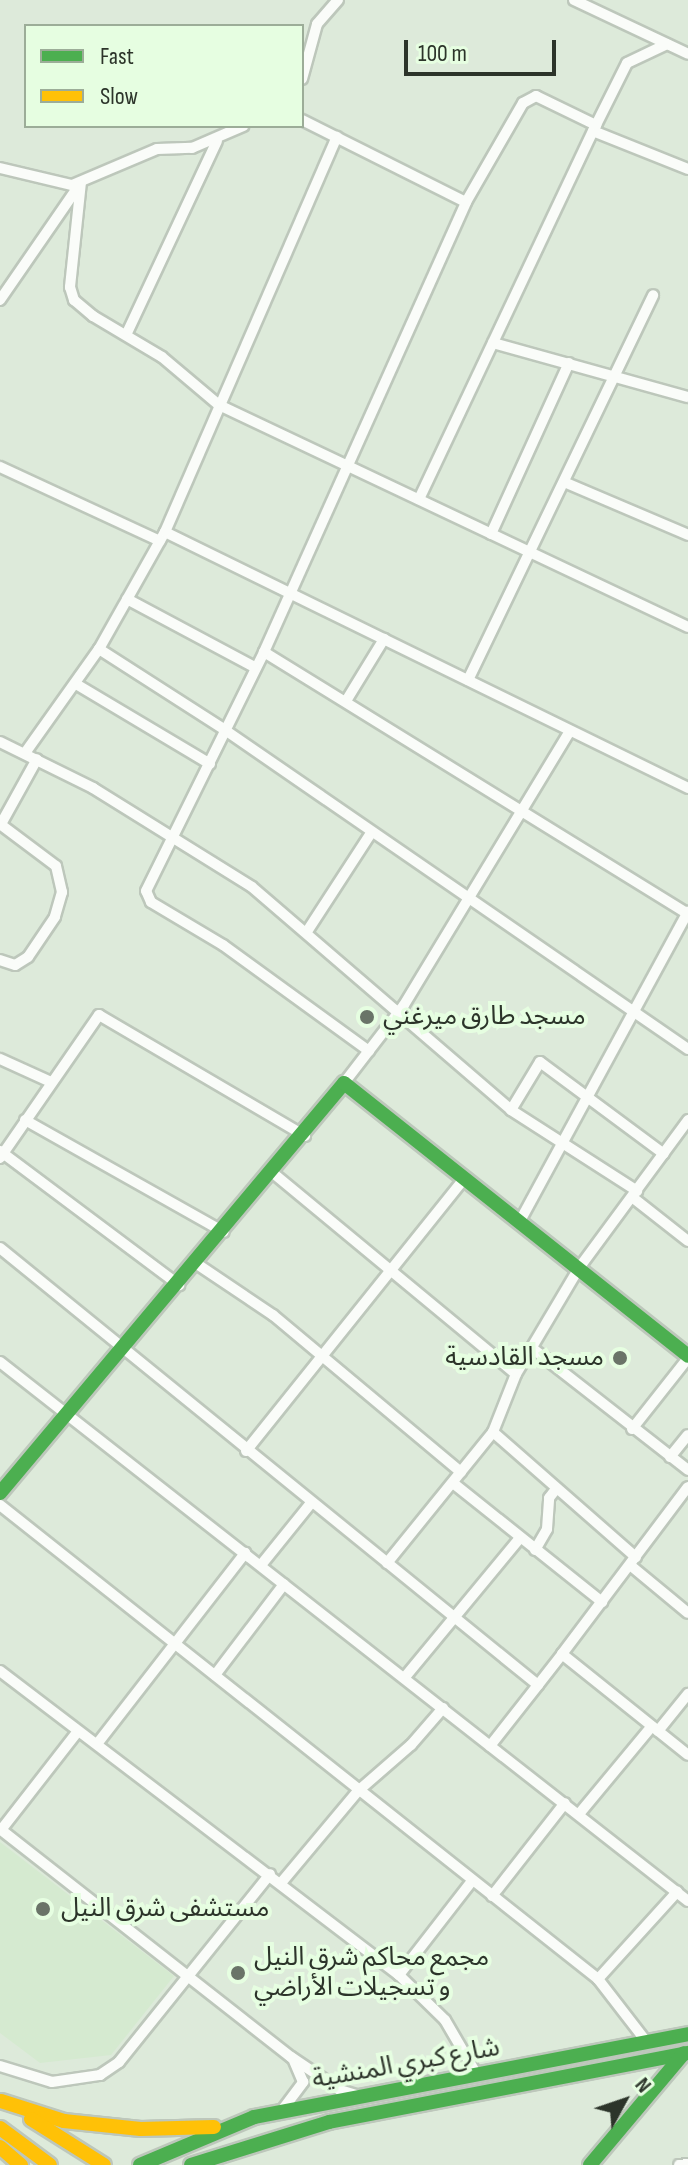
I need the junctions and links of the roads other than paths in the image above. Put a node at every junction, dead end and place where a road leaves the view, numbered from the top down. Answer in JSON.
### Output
{"nodes":[{"id":1,"x":338,"y":0,"type":"edge"},
{"id":2,"x":574,"y":0,"type":"edge"},
{"id":3,"x":594,"y":4,"type":"edge"},
{"id":4,"x":667,"y":44,"type":"junction"},
{"id":5,"x":688,"y":54,"type":"edge"},
{"id":6,"x":304,"y":72,"type":"edge"},
{"id":7,"x":304,"y":121,"type":"edge"},
{"id":8,"x":240,"y":128,"type":"edge"},
{"id":9,"x":595,"y":128,"type":"junction"},
{"id":10,"x":337,"y":137,"type":"junction"},
{"id":11,"x":217,"y":141,"type":"junction"},
{"id":12,"x":0,"y":168,"type":"edge"},
{"id":13,"x":688,"y":169,"type":"edge"},
{"id":14,"x":81,"y":182,"type":"junction"},
{"id":15,"x":466,"y":202,"type":"junction"},
{"id":16,"x":653,"y":295,"type":"dead end"},
{"id":17,"x":0,"y":300,"type":"edge"},
{"id":18,"x":127,"y":333,"type":"junction"},
{"id":19,"x":493,"y":343,"type":"junction"},
{"id":20,"x":569,"y":363,"type":"junction"},
{"id":21,"x":615,"y":375,"type":"junction"},
{"id":22,"x":688,"y":397,"type":"edge"},
{"id":23,"x":219,"y":405,"type":"junction"},
{"id":24,"x":345,"y":464,"type":"junction"},
{"id":25,"x":0,"y":467,"type":"edge"},
{"id":26,"x":564,"y":482,"type":"junction"},
{"id":27,"x":419,"y":499,"type":"junction"},
{"id":28,"x":491,"y":534,"type":"junction"},
{"id":29,"x":688,"y":535,"type":"edge"},
{"id":30,"x":163,"y":536,"type":"junction"},
{"id":31,"x":531,"y":553,"type":"junction"},
{"id":32,"x":289,"y":592,"type":"junction"},
{"id":33,"x":127,"y":599,"type":"junction"},
{"id":34,"x":688,"y":627,"type":"edge"},
{"id":35,"x":384,"y":639,"type":"junction"},
{"id":36,"x":99,"y":649,"type":"junction"},
{"id":37,"x":264,"y":652,"type":"junction"},
{"id":38,"x":256,"y":668,"type":"junction"},
{"id":39,"x":468,"y":680,"type":"junction"},
{"id":40,"x":76,"y":684,"type":"junction"},
{"id":41,"x":346,"y":701,"type":"junction"},
{"id":42,"x":225,"y":730,"type":"junction"},
{"id":43,"x":570,"y":731,"type":"junction"},
{"id":44,"x":0,"y":742,"type":"edge"},
{"id":45,"x":25,"y":753,"type":"junction"},
{"id":46,"x":37,"y":759,"type":"junction"},
{"id":47,"x":210,"y":764,"type":"junction"},
{"id":48,"x":688,"y":788,"type":"edge"},
{"id":49,"x":522,"y":809,"type":"junction"},
{"id":50,"x":0,"y":824,"type":"edge"},
{"id":51,"x":371,"y":833,"type":"junction"},
{"id":52,"x":174,"y":836,"type":"junction"},
{"id":53,"x":468,"y":902,"type":"junction"},
{"id":54,"x":688,"y":913,"type":"edge"},
{"id":55,"x":308,"y":930,"type":"junction"},
{"id":56,"x":0,"y":960,"type":"edge"},
{"id":57,"x":632,"y":1012,"type":"junction"},
{"id":58,"x":398,"y":1013,"type":"junction"},
{"id":59,"x":688,"y":1049,"type":"edge"},
{"id":60,"x":369,"y":1051,"type":"junction"},
{"id":61,"x":0,"y":1059,"type":"edge"},
{"id":62,"x":51,"y":1082,"type":"junction"},
{"id":63,"x":344,"y":1083,"type":"junction"},
{"id":64,"x":587,"y":1100,"type":"junction"},
{"id":65,"x":511,"y":1110,"type":"junction"},
{"id":66,"x":25,"y":1120,"type":"junction"},
{"id":67,"x":686,"y":1128,"type":"edge"},
{"id":68,"x":305,"y":1136,"type":"junction"},
{"id":69,"x":561,"y":1146,"type":"junction"},
{"id":70,"x":1,"y":1154,"type":"edge"},
{"id":71,"x":664,"y":1154,"type":"junction"},
{"id":72,"x":273,"y":1173,"type":"junction"},
{"id":73,"x":465,"y":1178,"type":"junction"},
{"id":74,"x":634,"y":1194,"type":"junction"},
{"id":75,"x":520,"y":1221,"type":"junction"},
{"id":76,"x":224,"y":1232,"type":"junction"},
{"id":77,"x":688,"y":1241,"type":"edge"},
{"id":78,"x":0,"y":1248,"type":"edge"},
{"id":79,"x":197,"y":1264,"type":"junction"},
{"id":80,"x":579,"y":1268,"type":"junction"},
{"id":81,"x":391,"y":1270,"type":"junction"},
{"id":82,"x":179,"y":1285,"type":"junction"},
{"id":83,"x":532,"y":1348,"type":"junction"},
{"id":84,"x":125,"y":1350,"type":"junction"},
{"id":85,"x":325,"y":1356,"type":"junction"},
{"id":86,"x":688,"y":1357,"type":"edge"},
{"id":87,"x":0,"y":1362,"type":"edge"},
{"id":88,"x":516,"y":1374,"type":"junction"},
{"id":89,"x":69,"y":1416,"type":"junction"},
{"id":90,"x":632,"y":1429,"type":"junction"},
{"id":91,"x":493,"y":1432,"type":"junction"},
{"id":92,"x":688,"y":1435,"type":"edge"},
{"id":93,"x":246,"y":1451,"type":"junction"},
{"id":94,"x":670,"y":1457,"type":"junction"},
{"id":95,"x":688,"y":1470,"type":"edge"},
{"id":96,"x":461,"y":1472,"type":"junction"},
{"id":97,"x":453,"y":1483,"type":"junction"},
{"id":98,"x":688,"y":1487,"type":"edge"},
{"id":99,"x":556,"y":1489,"type":"junction"},
{"id":100,"x":0,"y":1493,"type":"edge"},
{"id":101,"x":311,"y":1503,"type":"junction"},
{"id":102,"x":0,"y":1505,"type":"edge"},
{"id":103,"x":520,"y":1538,"type":"junction"},
{"id":104,"x":535,"y":1550,"type":"junction"},
{"id":105,"x":245,"y":1553,"type":"junction"},
{"id":106,"x":633,"y":1561,"type":"junction"},
{"id":107,"x":387,"y":1563,"type":"junction"},
{"id":108,"x":261,"y":1565,"type":"junction"},
{"id":109,"x":284,"y":1584,"type":"junction"},
{"id":110,"x":602,"y":1602,"type":"junction"},
{"id":111,"x":688,"y":1613,"type":"edge"},
{"id":112,"x":454,"y":1617,"type":"junction"},
{"id":113,"x":174,"y":1642,"type":"junction"},
{"id":114,"x":562,"y":1654,"type":"junction"},
{"id":115,"x":0,"y":1671,"type":"edge"},
{"id":116,"x":215,"y":1675,"type":"junction"},
{"id":117,"x":405,"y":1677,"type":"junction"},
{"id":118,"x":538,"y":1685,"type":"junction"},
{"id":119,"x":688,"y":1694,"type":"edge"},
{"id":120,"x":443,"y":1708,"type":"junction"},
{"id":121,"x":655,"y":1729,"type":"junction"},
{"id":122,"x":78,"y":1731,"type":"junction"},
{"id":123,"x":97,"y":1744,"type":"junction"},
{"id":124,"x":490,"y":1746,"type":"junction"},
{"id":125,"x":688,"y":1755,"type":"edge"},
{"id":126,"x":358,"y":1791,"type":"junction"},
{"id":127,"x":565,"y":1803,"type":"junction"},
{"id":128,"x":579,"y":1814,"type":"junction"},
{"id":129,"x":1,"y":1830,"type":"edge"},
{"id":130,"x":270,"y":1874,"type":"junction"},
{"id":131,"x":472,"y":1881,"type":"junction"},
{"id":132,"x":281,"y":1883,"type":"junction"},
{"id":133,"x":677,"y":1892,"type":"junction"},
{"id":134,"x":492,"y":1896,"type":"junction"},
{"id":135,"x":688,"y":1901,"type":"edge"},
{"id":136,"x":399,"y":1975,"type":"junction"},
{"id":137,"x":190,"y":1977,"type":"junction"},
{"id":138,"x":598,"y":1979,"type":"junction"},
{"id":139,"x":688,"y":2023,"type":"edge"},
{"id":140,"x":688,"y":2034,"type":"edge"},
{"id":141,"x":662,"y":2038,"type":"junction"},
{"id":142,"x":646,"y":2041,"type":"junction"},
{"id":143,"x":686,"y":2053,"type":"edge"},
{"id":144,"x":291,"y":2057,"type":"junction"},
{"id":145,"x":1,"y":2069,"type":"edge"},
{"id":146,"x":477,"y":2075,"type":"junction"},
{"id":147,"x":362,"y":2097,"type":"junction"},
{"id":148,"x":0,"y":2101,"type":"edge"},
{"id":149,"x":280,"y":2112,"type":"junction"},
{"id":150,"x":223,"y":2126,"type":"junction"},
{"id":151,"x":0,"y":2128,"type":"edge"},
{"id":152,"x":22,"y":2143,"type":"junction"},
{"id":153,"x":0,"y":2147,"type":"edge"},
{"id":154,"x":688,"y":2164,"type":"edge"},
{"id":155,"x":21,"y":2165,"type":"edge"},
{"id":156,"x":40,"y":2165,"type":"edge"},
{"id":157,"x":50,"y":2165,"type":"edge"},
{"id":158,"x":104,"y":2165,"type":"edge"},
{"id":159,"x":140,"y":2165,"type":"edge"},
{"id":160,"x":191,"y":2165,"type":"edge"},
{"id":161,"x":590,"y":2165,"type":"edge"},
{"id":162,"x":679,"y":2165,"type":"edge"}],
"edges":[{"from":1,"to":6,"type":"street"},
{"from":2,"to":3,"type":"street"},
{"from":3,"to":4,"type":"street"},
{"from":4,"to":5,"type":"street"},
{"from":4,"to":9,"type":"street"},
{"from":7,"to":10,"type":"street"},
{"from":8,"to":11,"type":"street"},
{"from":9,"to":13,"type":"street"},
{"from":9,"to":15,"type":"street"},
{"from":9,"to":19,"type":"street"},
{"from":10,"to":15,"type":"street"},
{"from":10,"to":23,"type":"street"},
{"from":11,"to":14,"type":"street"},
{"from":11,"to":18,"type":"street"},
{"from":12,"to":14,"type":"street"},
{"from":14,"to":17,"type":"street"},
{"from":14,"to":18,"type":"street"},
{"from":15,"to":24,"type":"street"},
{"from":16,"to":21,"type":"street"},
{"from":18,"to":23,"type":"street"},
{"from":19,"to":20,"type":"street"},
{"from":19,"to":27,"type":"street"},
{"from":20,"to":21,"type":"street"},
{"from":20,"to":28,"type":"street"},
{"from":21,"to":22,"type":"street"},
{"from":21,"to":26,"type":"street"},
{"from":23,"to":24,"type":"street"},
{"from":23,"to":30,"type":"street"},
{"from":24,"to":27,"type":"street"},
{"from":24,"to":32,"type":"street"},
{"from":25,"to":30,"type":"street"},
{"from":26,"to":29,"type":"street"},
{"from":26,"to":31,"type":"street"},
{"from":27,"to":28,"type":"street"},
{"from":28,"to":31,"type":"street"},
{"from":30,"to":32,"type":"street"},
{"from":30,"to":33,"type":"street"},
{"from":31,"to":34,"type":"street"},
{"from":31,"to":39,"type":"street"},
{"from":32,"to":35,"type":"street"},
{"from":32,"to":37,"type":"street"},
{"from":33,"to":36,"type":"street"},
{"from":33,"to":38,"type":"street"},
{"from":35,"to":39,"type":"street"},
{"from":35,"to":41,"type":"street"},
{"from":36,"to":40,"type":"street"},
{"from":36,"to":42,"type":"street"},
{"from":37,"to":38,"type":"street"},
{"from":37,"to":41,"type":"street"},
{"from":38,"to":42,"type":"street"},
{"from":39,"to":43,"type":"street"},
{"from":40,"to":45,"type":"street"},
{"from":40,"to":47,"type":"street"},
{"from":41,"to":49,"type":"street"},
{"from":42,"to":47,"type":"street"},
{"from":42,"to":51,"type":"street"},
{"from":43,"to":48,"type":"street"},
{"from":43,"to":49,"type":"street"},
{"from":44,"to":45,"type":"street"},
{"from":45,"to":46,"type":"street"},
{"from":46,"to":50,"type":"street"},
{"from":46,"to":52,"type":"street"},
{"from":47,"to":52,"type":"street"},
{"from":49,"to":53,"type":"street"},
{"from":49,"to":54,"type":"street"},
{"from":50,"to":56,"type":"street"},
{"from":51,"to":53,"type":"street"},
{"from":51,"to":55,"type":"street"},
{"from":52,"to":55,"type":"street"},
{"from":52,"to":60,"type":"street"},
{"from":53,"to":57,"type":"street"},
{"from":53,"to":58,"type":"street"},
{"from":54,"to":57,"type":"street"},
{"from":55,"to":58,"type":"street"},
{"from":57,"to":59,"type":"street"},
{"from":57,"to":64,"type":"street"},
{"from":58,"to":60,"type":"street"},
{"from":58,"to":65,"type":"street"},
{"from":60,"to":63,"type":"street"},
{"from":61,"to":62,"type":"street"},
{"from":62,"to":66,"type":"street"},
{"from":62,"to":68,"type":"street"},
{"from":63,"to":68,"type":"main road"},
{"from":63,"to":73,"type":"main road"},
{"from":64,"to":65,"type":"street"},
{"from":64,"to":69,"type":"street"},
{"from":64,"to":71,"type":"street"},
{"from":65,"to":69,"type":"street"},
{"from":66,"to":70,"type":"street"},
{"from":66,"to":76,"type":"street"},
{"from":67,"to":71,"type":"street"},
{"from":68,"to":72,"type":"main road"},
{"from":69,"to":74,"type":"street"},
{"from":69,"to":75,"type":"street"},
{"from":70,"to":82,"type":"street"},
{"from":71,"to":74,"type":"street"},
{"from":72,"to":76,"type":"main road"},
{"from":72,"to":81,"type":"street"},
{"from":73,"to":75,"type":"main road"},
{"from":73,"to":81,"type":"street"},
{"from":74,"to":77,"type":"street"},
{"from":74,"to":80,"type":"street"},
{"from":75,"to":80,"type":"main road"},
{"from":76,"to":79,"type":"main road"},
{"from":78,"to":84,"type":"street"},
{"from":79,"to":82,"type":"main road"},
{"from":79,"to":85,"type":"street"},
{"from":80,"to":83,"type":"street"},
{"from":80,"to":86,"type":"main road"},
{"from":81,"to":85,"type":"street"},
{"from":81,"to":88,"type":"street"},
{"from":82,"to":84,"type":"main road"},
{"from":83,"to":88,"type":"street"},
{"from":83,"to":90,"type":"street"},
{"from":84,"to":89,"type":"main road"},
{"from":84,"to":93,"type":"street"},
{"from":85,"to":93,"type":"street"},
{"from":85,"to":96,"type":"street"},
{"from":86,"to":90,"type":"street"},
{"from":87,"to":89,"type":"street"},
{"from":88,"to":91,"type":"street"},
{"from":89,"to":100,"type":"main road"},
{"from":89,"to":105,"type":"street"},
{"from":90,"to":94,"type":"street"},
{"from":91,"to":96,"type":"street"},
{"from":91,"to":99,"type":"street"},
{"from":92,"to":94,"type":"street"},
{"from":93,"to":101,"type":"street"},
{"from":94,"to":95,"type":"street"},
{"from":96,"to":97,"type":"street"},
{"from":97,"to":103,"type":"street"},
{"from":97,"to":107,"type":"street"},
{"from":98,"to":106,"type":"street"},
{"from":99,"to":104,"type":"street"},
{"from":99,"to":106,"type":"street"},
{"from":101,"to":107,"type":"street"},
{"from":101,"to":108,"type":"street"},
{"from":102,"to":113,"type":"street"},
{"from":103,"to":104,"type":"street"},
{"from":103,"to":112,"type":"street"},
{"from":104,"to":110,"type":"street"},
{"from":105,"to":108,"type":"street"},
{"from":105,"to":113,"type":"street"},
{"from":106,"to":110,"type":"street"},
{"from":106,"to":111,"type":"street"},
{"from":107,"to":112,"type":"street"},
{"from":108,"to":109,"type":"street"},
{"from":109,"to":116,"type":"street"},
{"from":109,"to":117,"type":"street"},
{"from":110,"to":114,"type":"street"},
{"from":112,"to":117,"type":"street"},
{"from":112,"to":118,"type":"street"},
{"from":113,"to":116,"type":"street"},
{"from":113,"to":123,"type":"street"},
{"from":114,"to":118,"type":"street"},
{"from":114,"to":121,"type":"street"},
{"from":115,"to":122,"type":"street"},
{"from":116,"to":126,"type":"street"},
{"from":117,"to":120,"type":"street"},
{"from":118,"to":124,"type":"street"},
{"from":119,"to":121,"type":"street"},
{"from":120,"to":124,"type":"street"},
{"from":120,"to":126,"type":"street"},
{"from":121,"to":125,"type":"street"},
{"from":121,"to":128,"type":"street"},
{"from":122,"to":123,"type":"street"},
{"from":122,"to":129,"type":"street"},
{"from":123,"to":130,"type":"street"},
{"from":124,"to":127,"type":"street"},
{"from":126,"to":131,"type":"street"},
{"from":126,"to":132,"type":"street"},
{"from":127,"to":128,"type":"street"},
{"from":127,"to":134,"type":"street"},
{"from":128,"to":133,"type":"street"},
{"from":129,"to":137,"type":"street"},
{"from":130,"to":132,"type":"street"},
{"from":130,"to":137,"type":"street"},
{"from":131,"to":134,"type":"street"},
{"from":131,"to":136,"type":"street"},
{"from":132,"to":136,"type":"street"},
{"from":133,"to":135,"type":"street"},
{"from":133,"to":138,"type":"street"},
{"from":134,"to":138,"type":"street"},
{"from":136,"to":146,"type":"street"},
{"from":137,"to":144,"type":"street"},
{"from":137,"to":145,"type":"street"},
{"from":138,"to":142,"type":"street"},
{"from":139,"to":141,"type":"main road"},
{"from":140,"to":141,"type":"main road","name":"شارع كبري المنشية"},
{"from":141,"to":142,"type":"main road","name":"شارع كبري المنشية"},
{"from":142,"to":146,"type":"main road","name":"شارع كبري المنشية"},
{"from":143,"to":160,"type":"main road","name":"شارع كبري المنشية"},
{"from":143,"to":161,"type":"main road"},
{"from":144,"to":147,"type":"street"},
{"from":144,"to":149,"type":"street"},
{"from":146,"to":147,"type":"main road","name":"شارع كبري المنشية"},
{"from":147,"to":149,"type":"main road","name":"شارع كبري المنشية"},
{"from":148,"to":150,"type":"main road"},
{"from":148,"to":158,"type":"main road"},
{"from":149,"to":150,"type":"main road","name":"شارع كبري المنشية"},
{"from":150,"to":159,"type":"main road","name":"شارع كبري المنشية"},
{"from":151,"to":152,"type":"main road"},
{"from":152,"to":156,"type":"main road"},
{"from":152,"to":157,"type":"main road"},
{"from":153,"to":155,"type":"main road"},
{"from":154,"to":162,"type":"street"}]}
